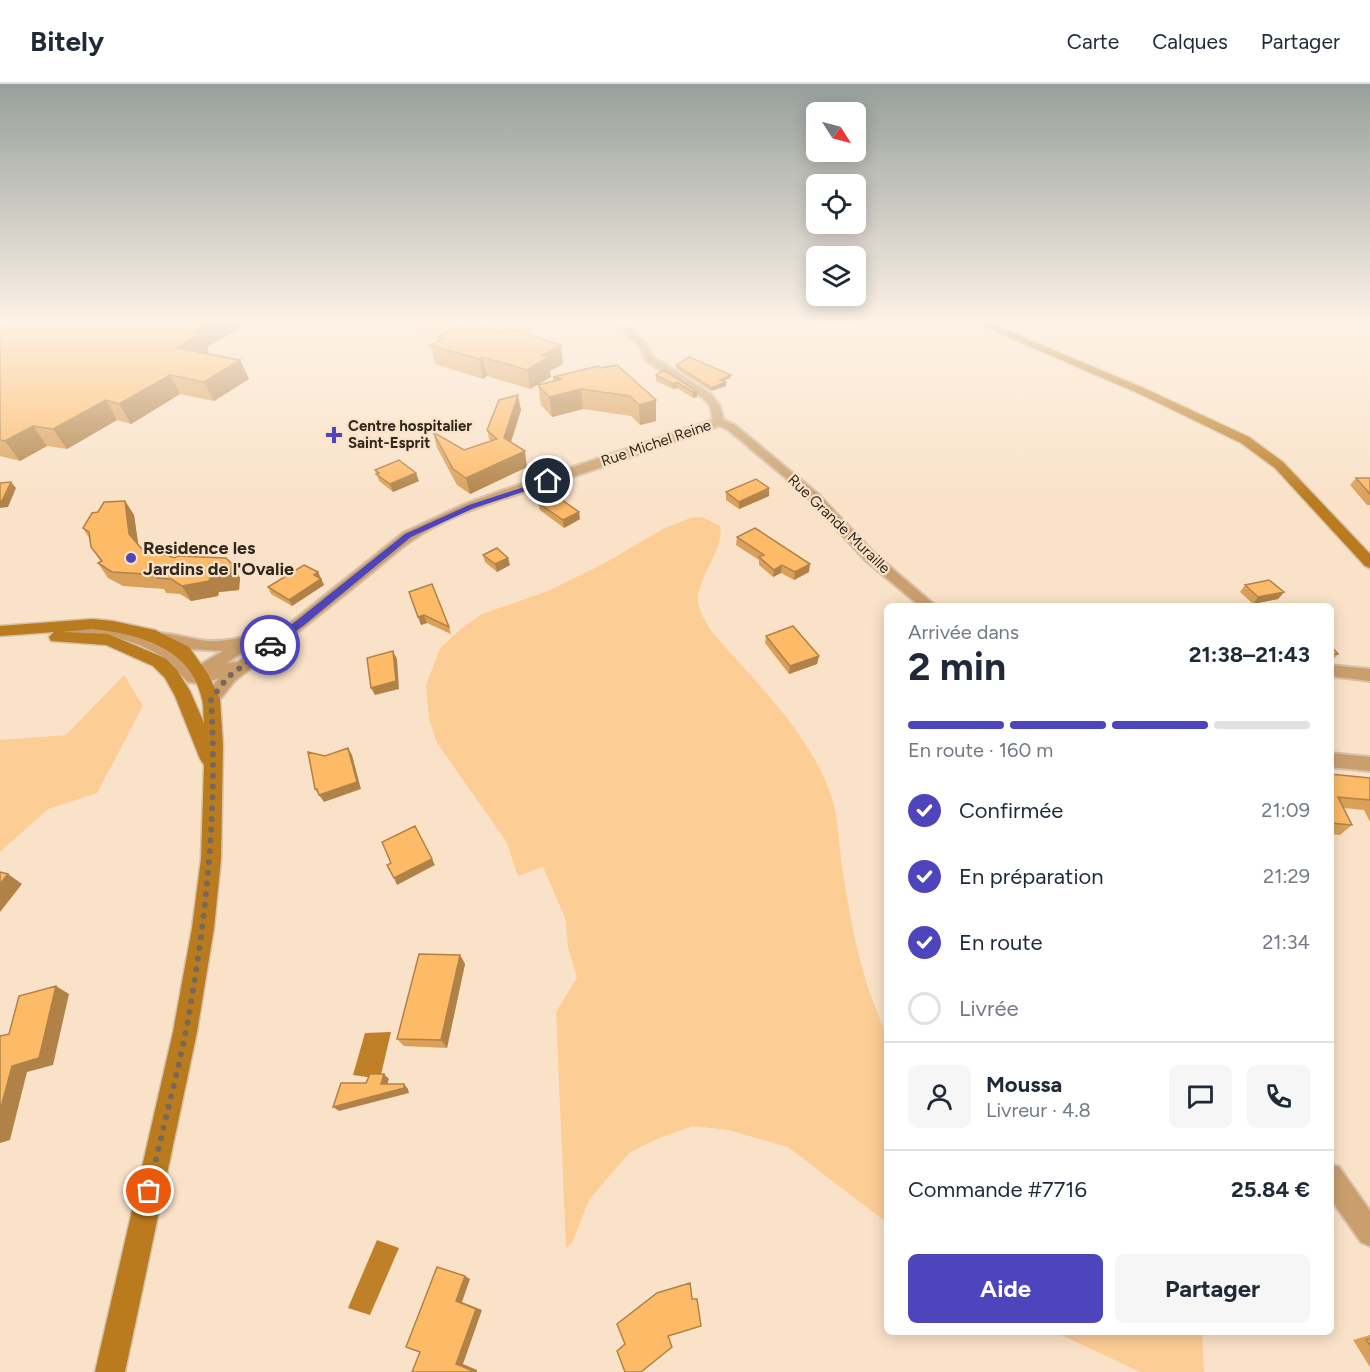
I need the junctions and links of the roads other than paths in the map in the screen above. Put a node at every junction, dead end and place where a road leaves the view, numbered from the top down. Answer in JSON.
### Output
{"nodes":[{"id":1,"x":684,"y":381,"type":"edge"},
{"id":2,"x":1118,"y":381,"type":"edge"},
{"id":3,"x":718,"y":422,"type":"junction"},
{"id":4,"x":1370,"y":563,"type":"edge"},
{"id":5,"x":340,"y":591,"type":"junction"},
{"id":6,"x":925,"y":603,"type":"edge"},
{"id":7,"x":0,"y":631,"type":"edge"},
{"id":8,"x":150,"y":634,"type":"junction"},
{"id":9,"x":67,"y":637,"type":"junction"},
{"id":10,"x":0,"y":639,"type":"edge"},
{"id":11,"x":253,"y":643,"type":"junction"},
{"id":12,"x":248,"y":662,"type":"junction"},
{"id":13,"x":1334,"y":670,"type":"edge"},
{"id":14,"x":1370,"y":675,"type":"edge"},
{"id":15,"x":197,"y":676,"type":"junction"},
{"id":16,"x":184,"y":696,"type":"junction"},
{"id":17,"x":211,"y":699,"type":"junction"},
{"id":18,"x":1334,"y":760,"type":"edge"},
{"id":19,"x":1370,"y":764,"type":"edge"},
{"id":20,"x":212,"y":767,"type":"junction"},
{"id":21,"x":1334,"y":1182,"type":"edge"},
{"id":22,"x":1370,"y":1233,"type":"edge"},
{"id":23,"x":110,"y":1372,"type":"edge"}],
"edges":[{"from":1,"to":3,"type":"street"},
{"from":2,"to":4,"type":"main road"},
{"from":3,"to":5,"type":"street","name":"Rue Michel Reine"},
{"from":3,"to":6,"type":"street","name":"Rue Grande Muraille"},
{"from":5,"to":11,"type":"street","name":"Rue Michel Reine"},
{"from":5,"to":12,"type":"street","name":"Rue Michel Reine"},
{"from":7,"to":8,"type":"main road"},
{"from":8,"to":11,"type":"street","name":"Rue Michel Reine"},
{"from":8,"to":15,"type":"main road"},
{"from":9,"to":10,"type":"main road"},
{"from":9,"to":15,"type":"street"},
{"from":9,"to":16,"type":"main road"},
{"from":11,"to":15,"type":"street","name":"Rue Michel Reine"},
{"from":12,"to":15,"type":"street","name":"Rue Michel Reine"},
{"from":12,"to":17,"type":"street","name":"Rue Michel Reine"},
{"from":13,"to":14,"type":"street"},
{"from":15,"to":16,"type":"street"},
{"from":15,"to":17,"type":"main road"},
{"from":16,"to":20,"type":"main road"},
{"from":17,"to":20,"type":"main road"},
{"from":18,"to":19,"type":"street"},
{"from":20,"to":23,"type":"main road"},
{"from":21,"to":22,"type":"street"}]}
